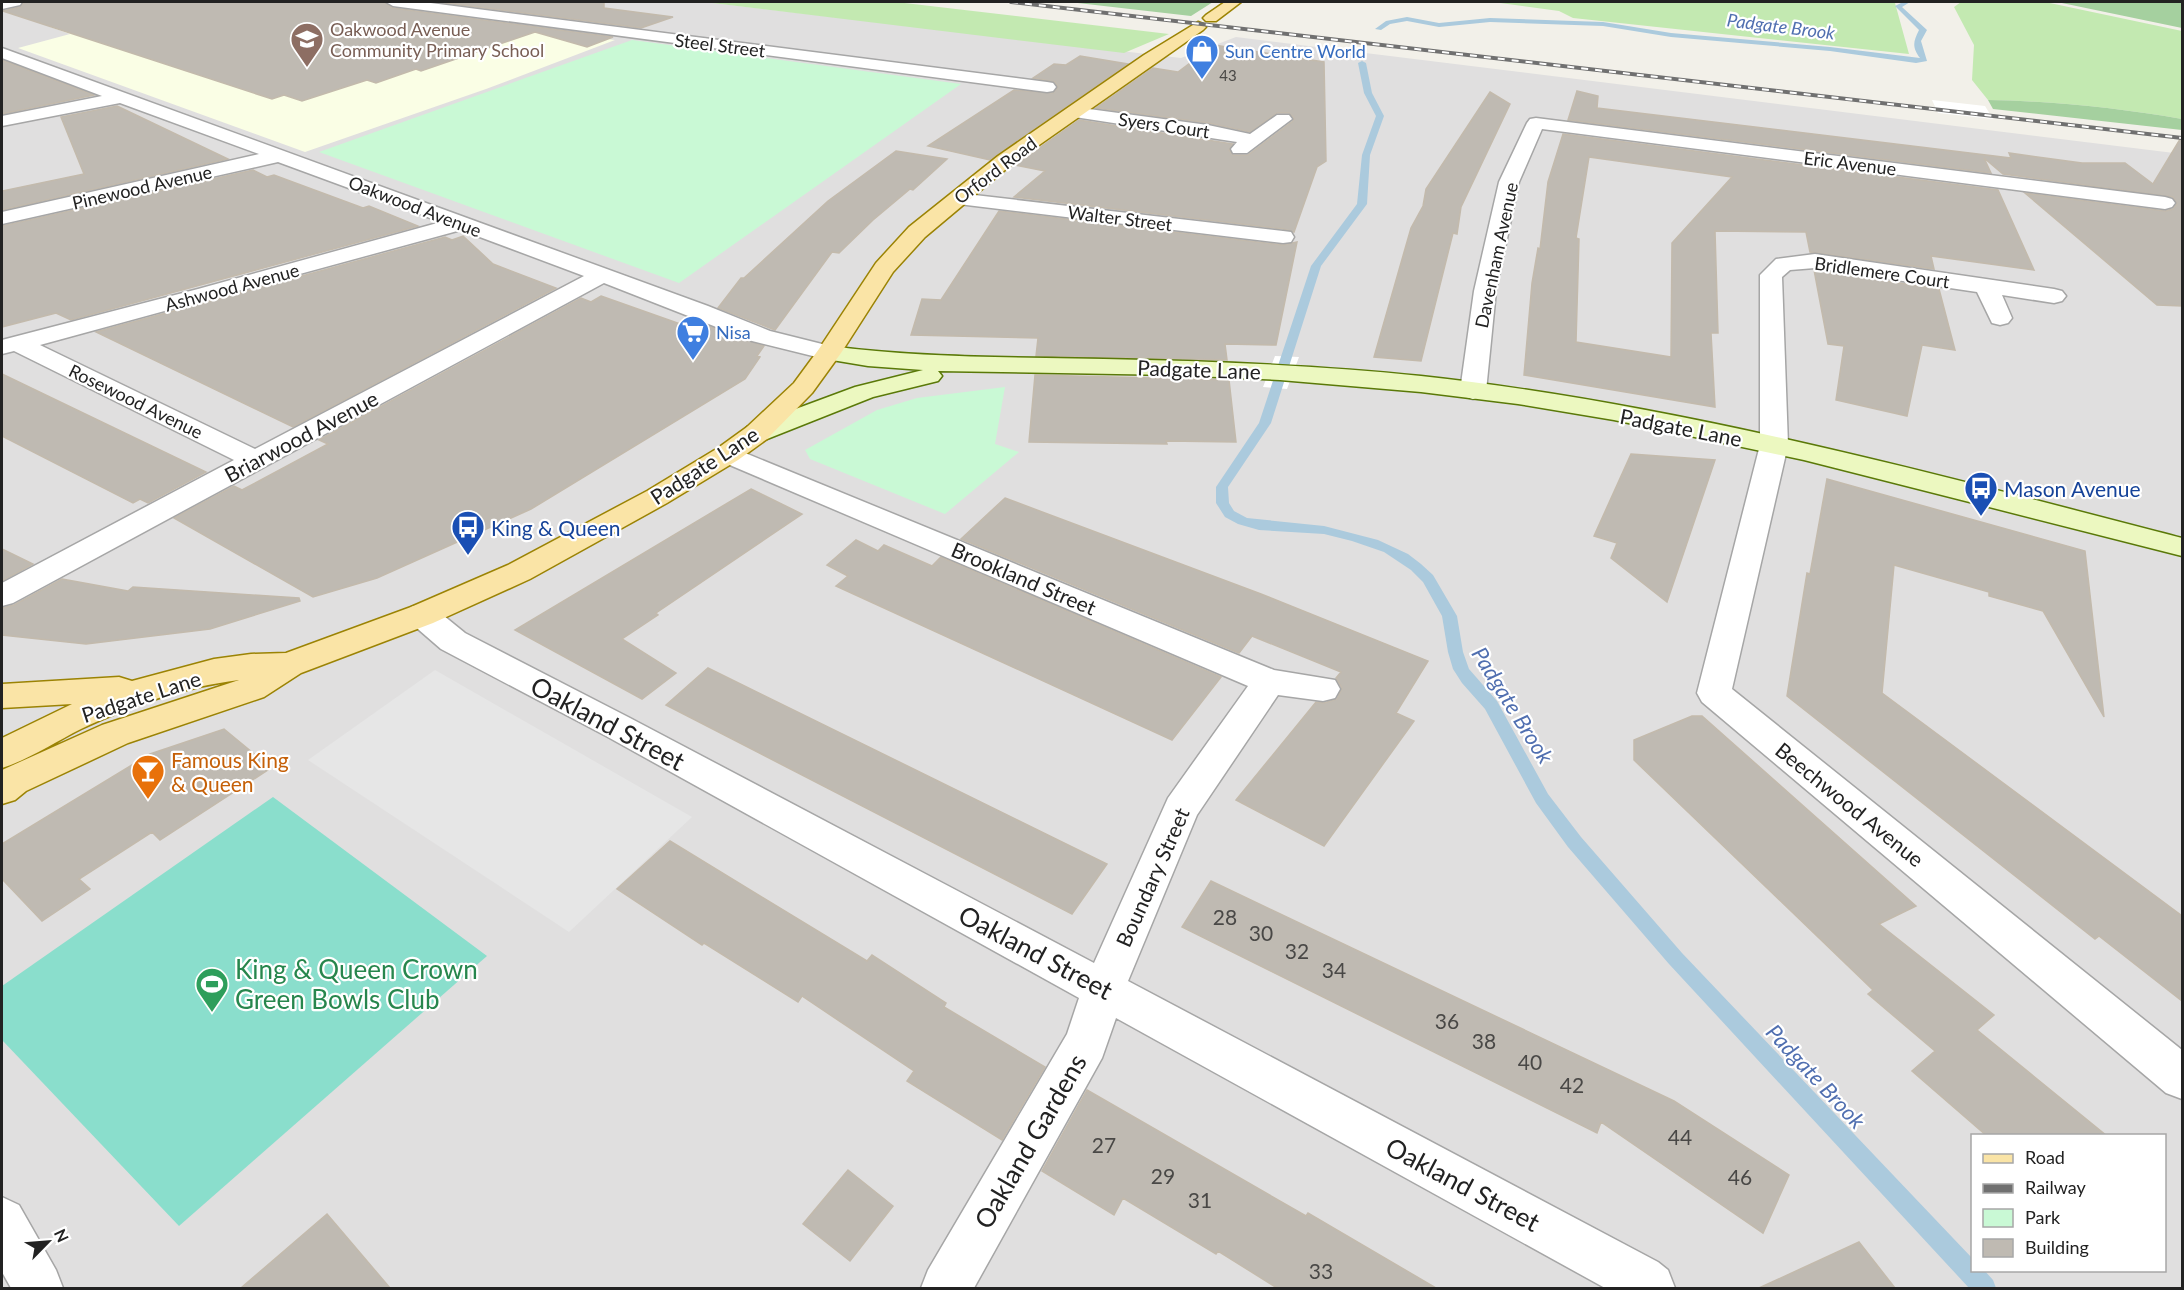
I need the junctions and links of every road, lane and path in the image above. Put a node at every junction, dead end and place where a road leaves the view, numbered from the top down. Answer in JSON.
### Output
{"nodes":[{"id":1,"x":15,"y":2,"type":"edge"},
{"id":2,"x":393,"y":2,"type":"edge"},
{"id":3,"x":1234,"y":2,"type":"edge"},
{"id":4,"x":2,"y":5,"type":"edge"},
{"id":5,"x":2,"y":53,"type":"edge"},
{"id":6,"x":1047,"y":87,"type":"dead end"},
{"id":7,"x":123,"y":97,"type":"junction"},
{"id":8,"x":1074,"y":112,"type":"junction"},
{"id":9,"x":1283,"y":119,"type":"dead end"},
{"id":10,"x":2,"y":121,"type":"edge"},
{"id":11,"x":1536,"y":123,"type":"joint"},
{"id":12,"x":282,"y":155,"type":"junction"},
{"id":13,"x":957,"y":199,"type":"junction"},
{"id":14,"x":2165,"y":203,"type":"dead end"},
{"id":15,"x":2,"y":218,"type":"edge"},
{"id":16,"x":462,"y":223,"type":"junction"},
{"id":17,"x":1283,"y":237,"type":"dead end"},
{"id":18,"x":601,"y":276,"type":"junction"},
{"id":19,"x":1987,"y":287,"type":"junction"},
{"id":20,"x":2054,"y":296,"type":"dead end"},
{"id":21,"x":2000,"y":318,"type":"dead end"},
{"id":22,"x":9,"y":345,"type":"edge"},
{"id":23,"x":830,"y":353,"type":"junction"},
{"id":24,"x":1026,"y":366,"type":"junction"},
{"id":25,"x":1473,"y":391,"type":"junction"},
{"id":26,"x":757,"y":433,"type":"junction"},
{"id":27,"x":1774,"y":445,"type":"junction"},
{"id":28,"x":728,"y":454,"type":"junction"},
{"id":29,"x":255,"y":460,"type":"junction"},
{"id":30,"x":2182,"y":547,"type":"edge"},
{"id":31,"x":2,"y":597,"type":"edge"},
{"id":32,"x":422,"y":615,"type":"junction"},
{"id":33,"x":289,"y":665,"type":"junction"},
{"id":34,"x":1269,"y":681,"type":"junction"},
{"id":35,"x":160,"y":685,"type":"junction"},
{"id":36,"x":1323,"y":689,"type":"dead end"},
{"id":37,"x":2,"y":696,"type":"edge"},
{"id":38,"x":4,"y":774,"type":"edge"},
{"id":39,"x":1104,"y":988,"type":"junction"},
{"id":40,"x":2182,"y":1078,"type":"edge"},
{"id":41,"x":2,"y":1222,"type":"edge"},
{"id":42,"x":38,"y":1288,"type":"edge"},
{"id":43,"x":946,"y":1288,"type":"edge"},
{"id":44,"x":1650,"y":1288,"type":"edge"}],
"edges":[{"from":1,"to":4,"type":"street"},
{"from":2,"to":6,"type":"street","name":"Steel Street"},
{"from":3,"to":8,"type":"main road","name":"Orford Road"},
{"from":5,"to":7,"type":"street","name":"Oakwood Avenue"},
{"from":7,"to":10,"type":"street"},
{"from":7,"to":12,"type":"street","name":"Oakwood Avenue"},
{"from":8,"to":9,"type":"street","name":"Syers Court"},
{"from":8,"to":13,"type":"main road","name":"Orford Road"},
{"from":11,"to":14,"type":"street","name":"Eric Avenue"},
{"from":11,"to":25,"type":"street","name":"Davenham Avenue"},
{"from":12,"to":15,"type":"street","name":"Pinewood Avenue"},
{"from":12,"to":16,"type":"street","name":"Oakwood Avenue"},
{"from":13,"to":17,"type":"street","name":"Walter Street"},
{"from":13,"to":23,"type":"main road","name":"Orford Road"},
{"from":16,"to":18,"type":"street","name":"Oakwood Avenue"},
{"from":16,"to":22,"type":"street","name":"Ashwood Avenue"},
{"from":18,"to":23,"type":"street","name":"Oakwood Avenue"},
{"from":18,"to":29,"type":"street","name":"Briarwood Avenue"},
{"from":19,"to":20,"type":"street","name":"Bridlemere Court"},
{"from":19,"to":21,"type":"street"},
{"from":19,"to":27,"type":"street","name":"Bridlemere Court"},
{"from":22,"to":29,"type":"street","name":"Rosewood Avenue"},
{"from":23,"to":24,"type":"street","name":"Padgate Lane"},
{"from":23,"to":26,"type":"main road","name":"Padgate Lane"},
{"from":24,"to":25,"type":"street","name":"Padgate Lane"},
{"from":24,"to":26,"type":"street"},
{"from":25,"to":27,"type":"street","name":"Padgate Lane"},
{"from":26,"to":28,"type":"main road","name":"Padgate Lane"},
{"from":27,"to":30,"type":"street","name":"Padgate Lane"},
{"from":27,"to":40,"type":"street","name":"Beechwood Avenue"},
{"from":28,"to":32,"type":"main road","name":"Padgate Lane"},
{"from":28,"to":34,"type":"street","name":"Brookland Street"},
{"from":29,"to":31,"type":"street","name":"Briarwood Avenue"},
{"from":32,"to":33,"type":"main road","name":"Padgate Lane"},
{"from":32,"to":39,"type":"street","name":"Oakland Street"},
{"from":33,"to":35,"type":"main road","name":"Padgate Lane"},
{"from":33,"to":38,"type":"main road","name":"Padgate Lane"},
{"from":34,"to":36,"type":"street","name":"Brookland Street"},
{"from":34,"to":39,"type":"street","name":"Boundary Street"},
{"from":35,"to":37,"type":"main road"},
{"from":35,"to":38,"type":"main road","name":"Padgate Lane"},
{"from":39,"to":43,"type":"street","name":"Oakland Gardens"},
{"from":39,"to":44,"type":"street","name":"Oakland Street"},
{"from":41,"to":42,"type":"street"}]}
